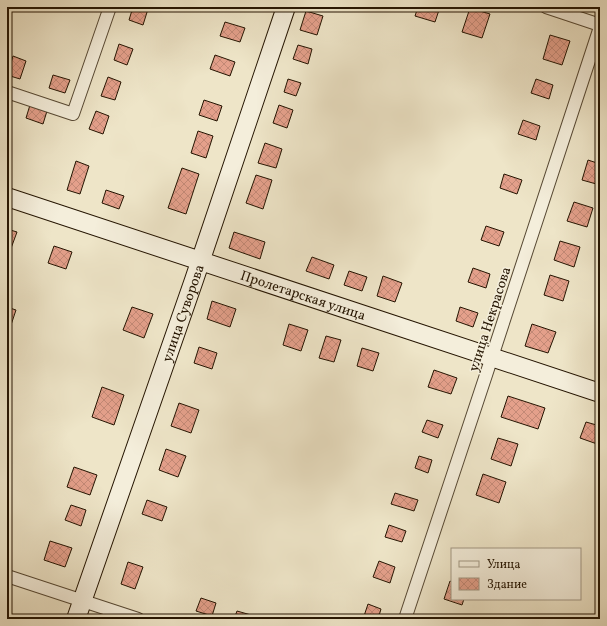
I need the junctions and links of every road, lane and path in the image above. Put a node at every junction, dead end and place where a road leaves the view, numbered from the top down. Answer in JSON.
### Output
{"nodes":[{"id":1,"x":110,"y":7,"type":"edge"},
{"id":2,"x":286,"y":7,"type":"edge"},
{"id":3,"x":546,"y":7,"type":"edge"},
{"id":4,"x":600,"y":26,"type":"edge"},
{"id":5,"x":7,"y":92,"type":"edge"},
{"id":6,"x":7,"y":197,"type":"edge"},
{"id":7,"x":200,"y":261,"type":"junction"},
{"id":8,"x":492,"y":358,"type":"junction"},
{"id":9,"x":600,"y":393,"type":"edge"},
{"id":10,"x":7,"y":576,"type":"edge"},
{"id":11,"x":82,"y":601,"type":"junction"},
{"id":12,"x":76,"y":619,"type":"edge"},
{"id":13,"x":138,"y":619,"type":"edge"},
{"id":14,"x":405,"y":619,"type":"edge"}],
"edges":[{"from":1,"to":5,"type":"street"},
{"from":2,"to":7,"type":"main road","name":"улица Суворова"},
{"from":3,"to":4,"type":"street"},
{"from":4,"to":8,"type":"street","name":"улица Некрасова"},
{"from":6,"to":7,"type":"main road","name":"Пролетарская улица"},
{"from":7,"to":8,"type":"main road","name":"Пролетарская улица"},
{"from":7,"to":11,"type":"main road","name":"улица Суворова"},
{"from":8,"to":9,"type":"main road","name":"Пролетарская улица"},
{"from":8,"to":14,"type":"street","name":"улица Некрасова"},
{"from":10,"to":11,"type":"street"},
{"from":11,"to":12,"type":"main road","name":"улица Суворова"},
{"from":11,"to":13,"type":"street"}]}
